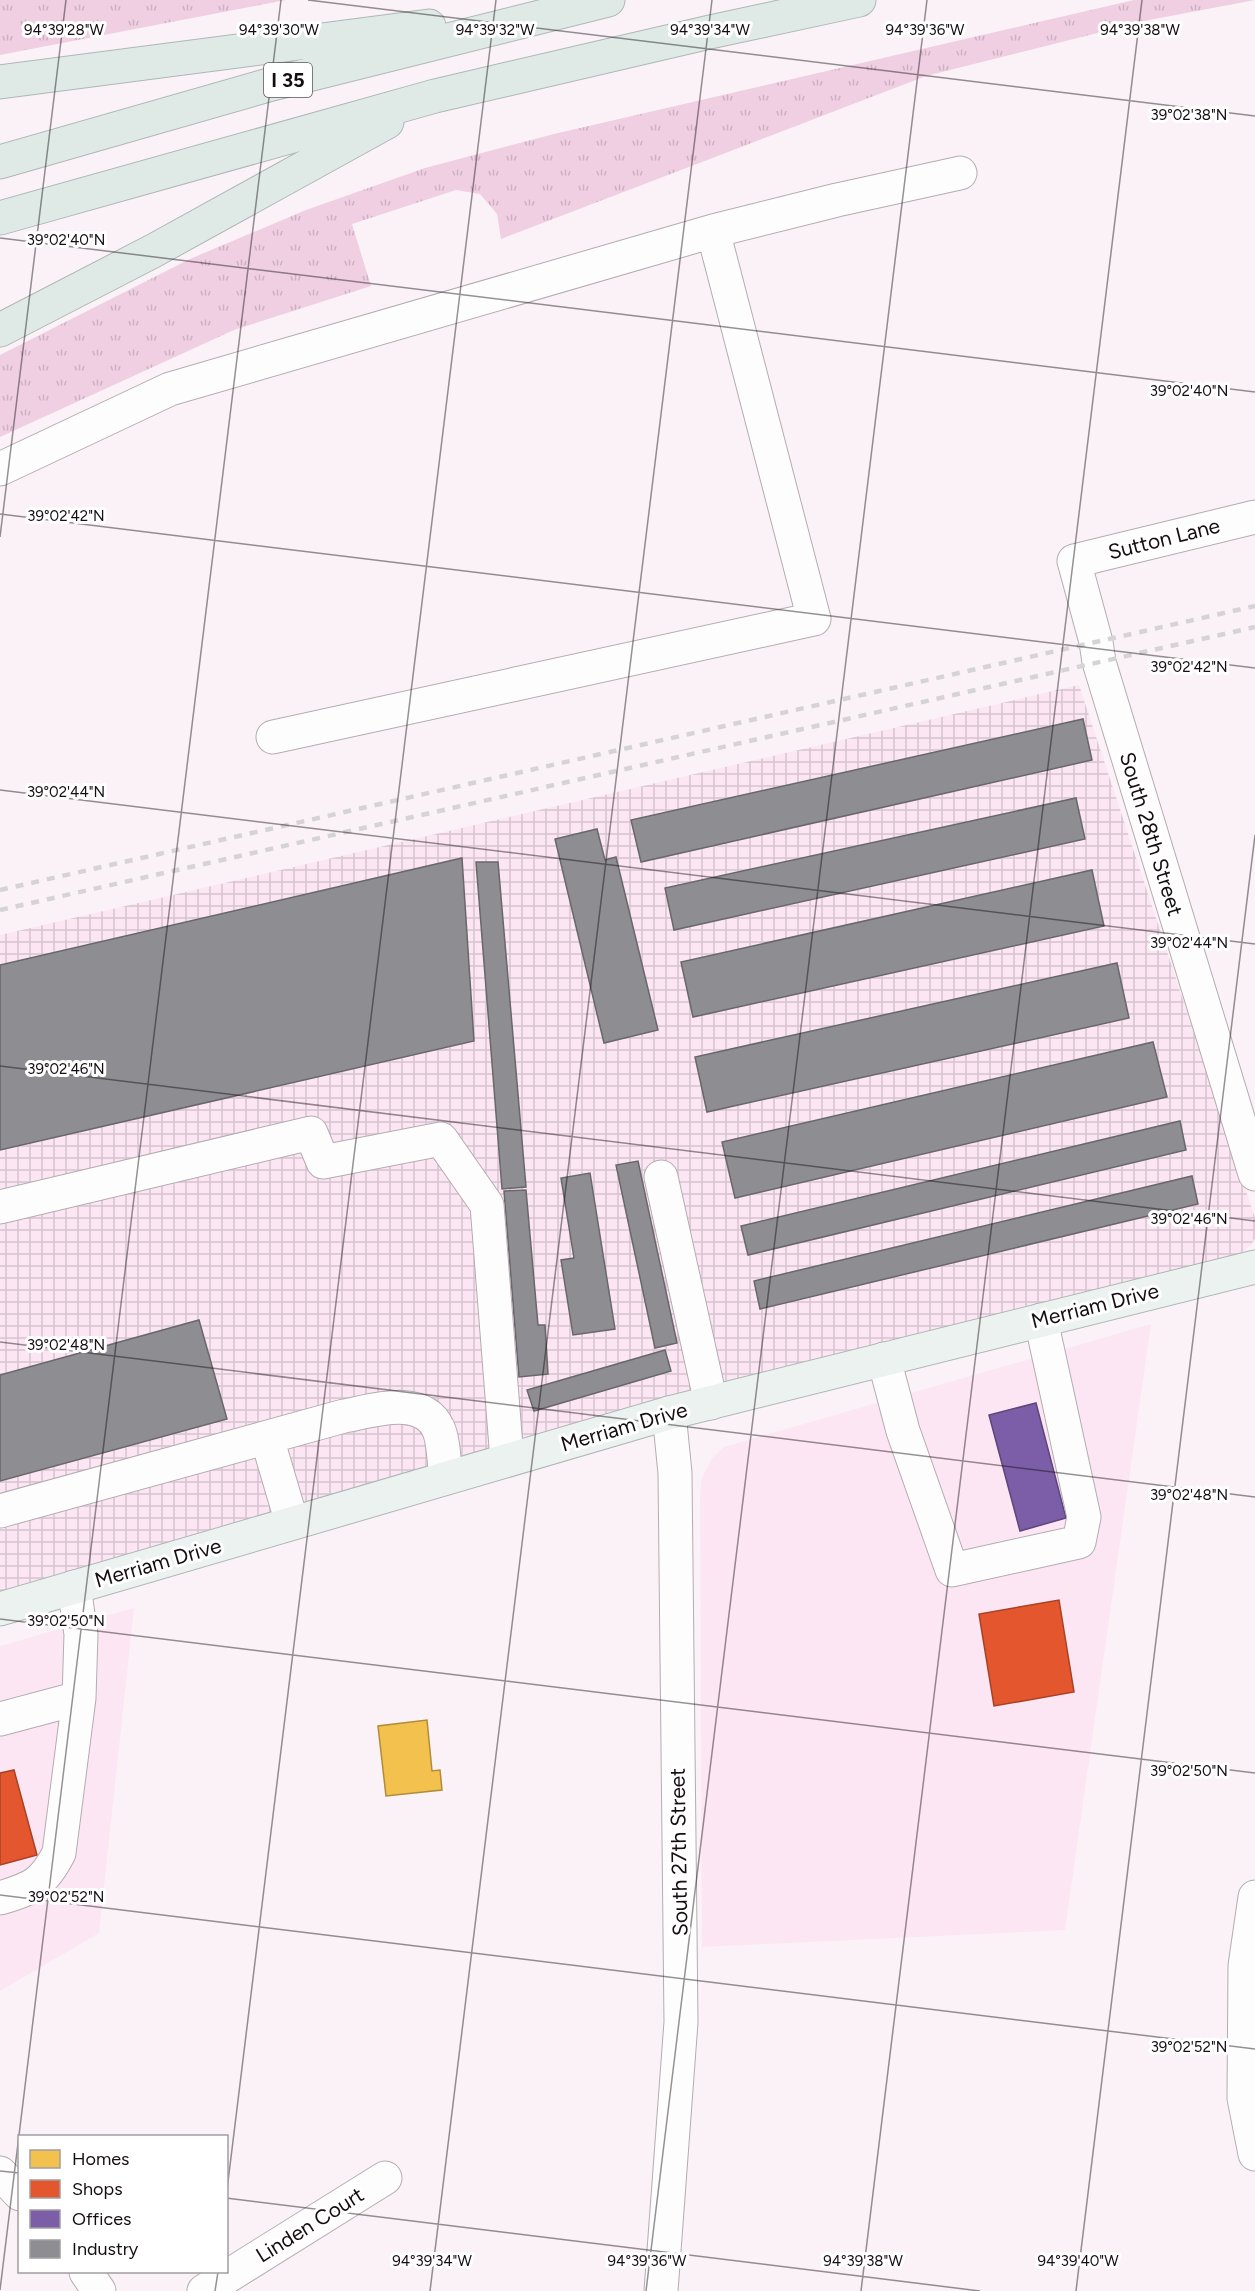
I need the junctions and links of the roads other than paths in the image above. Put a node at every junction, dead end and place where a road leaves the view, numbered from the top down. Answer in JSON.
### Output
{"nodes":[{"id":1,"x":859,"y":0,"type":"edge"},
{"id":2,"x":594,"y":3,"type":"edge"},
{"id":3,"x":0,"y":82,"type":"edge"},
{"id":4,"x":435,"y":96,"type":"junction"},
{"id":5,"x":0,"y":162,"type":"edge"},
{"id":6,"x":960,"y":173,"type":"dead end"},
{"id":7,"x":0,"y":218,"type":"edge"},
{"id":8,"x":713,"y":231,"type":"junction"},
{"id":9,"x":0,"y":330,"type":"edge"},
{"id":10,"x":0,"y":469,"type":"edge"},
{"id":11,"x":1255,"y":518,"type":"edge"},
{"id":12,"x":1074,"y":561,"type":"joint"},
{"id":13,"x":273,"y":737,"type":"dead end"},
{"id":14,"x":1255,"y":1174,"type":"edge"},
{"id":15,"x":661,"y":1177,"type":"dead end"},
{"id":16,"x":0,"y":1207,"type":"edge"},
{"id":17,"x":1255,"y":1267,"type":"edge"},
{"id":18,"x":1041,"y":1320,"type":"junction"},
{"id":19,"x":884,"y":1359,"type":"junction"},
{"id":20,"x":711,"y":1403,"type":"junction"},
{"id":21,"x":669,"y":1413,"type":"junction"},
{"id":22,"x":267,"y":1438,"type":"junction"},
{"id":23,"x":507,"y":1460,"type":"junction"},
{"id":24,"x":446,"y":1478,"type":"junction"},
{"id":25,"x":0,"y":1511,"type":"edge"},
{"id":26,"x":292,"y":1523,"type":"junction"},
{"id":27,"x":74,"y":1587,"type":"junction"},
{"id":28,"x":0,"y":1609,"type":"edge"},
{"id":29,"x":80,"y":1698,"type":"junction"},
{"id":30,"x":0,"y":1719,"type":"edge"},
{"id":31,"x":1255,"y":1897,"type":"edge"},
{"id":32,"x":0,"y":1898,"type":"edge"},
{"id":33,"x":1255,"y":2154,"type":"edge"},
{"id":34,"x":0,"y":2173,"type":"edge"},
{"id":35,"x":385,"y":2178,"type":"dead end"},
{"id":36,"x":18,"y":2192,"type":"edge"},
{"id":37,"x":87,"y":2273,"type":"edge"},
{"id":38,"x":99,"y":2291,"type":"edge"},
{"id":39,"x":204,"y":2291,"type":"edge"},
{"id":40,"x":661,"y":2291,"type":"edge"}],
"edges":[{"from":1,"to":4,"type":"highway"},
{"from":2,"to":3,"type":"highway"},
{"from":2,"to":5,"type":"highway","number":"I 35"},
{"from":4,"to":7,"type":"highway"},
{"from":4,"to":9,"type":"highway"},
{"from":6,"to":8,"type":"street"},
{"from":8,"to":10,"type":"street"},
{"from":8,"to":13,"type":"street"},
{"from":11,"to":12,"type":"street","name":"Sutton Lane"},
{"from":12,"to":14,"type":"street","name":"South 28th Street"},
{"from":15,"to":20,"type":"street"},
{"from":16,"to":23,"type":"street"},
{"from":17,"to":18,"type":"main road","name":"Merriam Drive"},
{"from":18,"to":19,"type":"main road","name":"Merriam Drive"},
{"from":18,"to":19,"type":"street"},
{"from":19,"to":20,"type":"main road","name":"Merriam Drive"},
{"from":20,"to":21,"type":"main road","name":"Merriam Drive"},
{"from":21,"to":23,"type":"main road","name":"Merriam Drive"},
{"from":21,"to":40,"type":"street","name":"South 27th Street"},
{"from":22,"to":24,"type":"street"},
{"from":22,"to":25,"type":"street"},
{"from":22,"to":26,"type":"street"},
{"from":23,"to":24,"type":"main road","name":"Merriam Drive"},
{"from":24,"to":26,"type":"main road","name":"Merriam Drive"},
{"from":26,"to":27,"type":"main road","name":"Merriam Drive"},
{"from":27,"to":28,"type":"main road","name":"Merriam Drive"},
{"from":27,"to":29,"type":"street"},
{"from":29,"to":30,"type":"street"},
{"from":29,"to":32,"type":"street"},
{"from":31,"to":33,"type":"street"},
{"from":34,"to":36,"type":"street"},
{"from":35,"to":39,"type":"street","name":"Linden Court"},
{"from":37,"to":38,"type":"street"}]}
